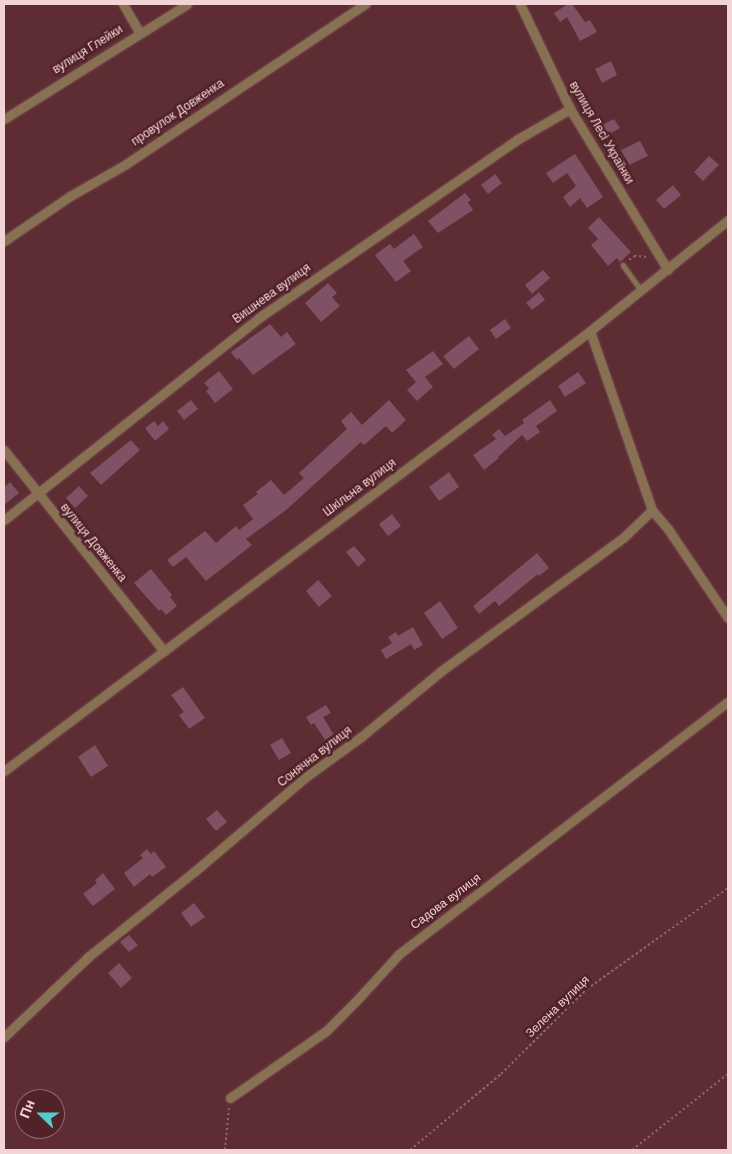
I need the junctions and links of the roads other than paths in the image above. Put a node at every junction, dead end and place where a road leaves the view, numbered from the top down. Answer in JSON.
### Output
{"nodes":[{"id":1,"x":123,"y":4,"type":"edge"},
{"id":2,"x":187,"y":4,"type":"edge"},
{"id":3,"x":365,"y":4,"type":"edge"},
{"id":4,"x":520,"y":4,"type":"edge"},
{"id":5,"x":140,"y":33,"type":"junction"},
{"id":6,"x":570,"y":109,"type":"junction"},
{"id":7,"x":4,"y":119,"type":"edge"},
{"id":8,"x":728,"y":220,"type":"edge"},
{"id":9,"x":4,"y":241,"type":"edge"},
{"id":10,"x":622,"y":265,"type":"road end"},
{"id":11,"x":668,"y":270,"type":"junction"},
{"id":12,"x":641,"y":290,"type":"junction"},
{"id":13,"x":590,"y":331,"type":"junction"},
{"id":14,"x":4,"y":450,"type":"edge"},
{"id":15,"x":39,"y":495,"type":"junction"},
{"id":16,"x":652,"y":510,"type":"junction"},
{"id":17,"x":4,"y":520,"type":"edge"},
{"id":18,"x":728,"y":618,"type":"edge"},
{"id":19,"x":164,"y":651,"type":"junction"},
{"id":20,"x":728,"y":702,"type":"edge"},
{"id":21,"x":4,"y":771,"type":"edge"},
{"id":22,"x":4,"y":1037,"type":"edge"},
{"id":23,"x":230,"y":1098,"type":"road end"}],
"edges":[{"from":1,"to":5,"type":"street"},
{"from":2,"to":5,"type":"street","name":"вулиця Глейки"},
{"from":3,"to":9,"type":"street","name":"провулок Довженка"},
{"from":4,"to":6,"type":"street","name":"вулиця Лесі Українки"},
{"from":5,"to":7,"type":"street","name":"вулиця Глейки"},
{"from":6,"to":11,"type":"street","name":"вулиця Лесі Українки"},
{"from":6,"to":15,"type":"street","name":"Вишнева вулиця"},
{"from":8,"to":11,"type":"street","name":"Шкільна вулиця"},
{"from":10,"to":12,"type":"lane"},
{"from":11,"to":12,"type":"street","name":"Шкільна вулиця"},
{"from":12,"to":13,"type":"street","name":"Шкільна вулиця"},
{"from":13,"to":16,"type":"street"},
{"from":13,"to":19,"type":"street","name":"Шкільна вулиця"},
{"from":14,"to":15,"type":"street","name":"вулиця Довженка"},
{"from":15,"to":17,"type":"street","name":"Вишнева вулиця"},
{"from":15,"to":19,"type":"street","name":"вулиця Довженка"},
{"from":16,"to":18,"type":"street"},
{"from":16,"to":22,"type":"street","name":"Сонячна вулиця"},
{"from":19,"to":21,"type":"street","name":"Шкільна вулиця"},
{"from":20,"to":23,"type":"street","name":"Садова вулиця"}]}
